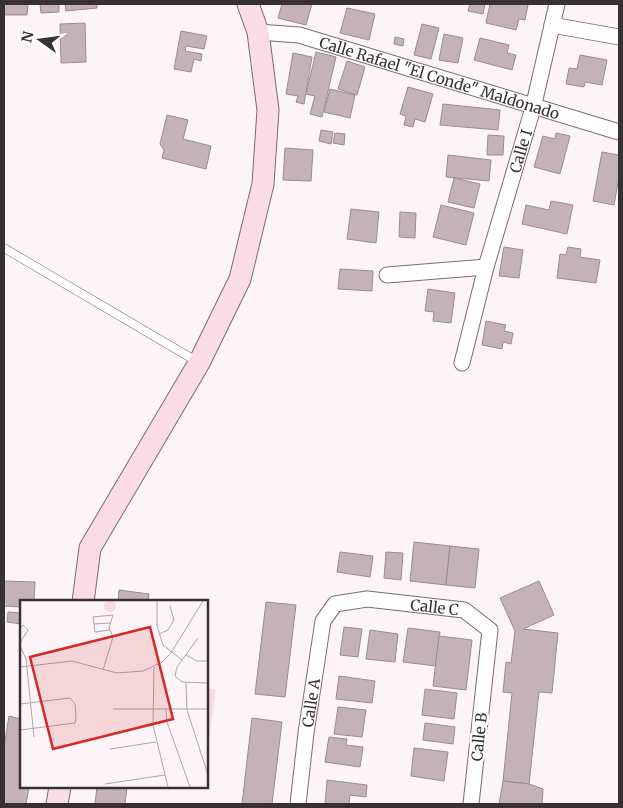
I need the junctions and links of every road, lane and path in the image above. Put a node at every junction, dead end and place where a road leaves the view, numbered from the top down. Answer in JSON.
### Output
{"nodes":[{"id":1,"x":248,"y":4,"type":"edge"},
{"id":2,"x":557,"y":4,"type":"edge"},
{"id":3,"x":552,"y":25,"type":"junction"},
{"id":4,"x":258,"y":32,"type":"junction"},
{"id":5,"x":619,"y":38,"type":"edge"},
{"id":6,"x":533,"y":108,"type":"junction"},
{"id":7,"x":619,"y":132,"type":"edge"},
{"id":8,"x":4,"y":248,"type":"edge"},
{"id":9,"x":486,"y":267,"type":"junction"},
{"id":10,"x":387,"y":275,"type":"dead end"},
{"id":11,"x":462,"y":362,"type":"dead end"},
{"id":12,"x":199,"y":363,"type":"junction"},
{"id":13,"x":83,"y":600,"type":"edge"},
{"id":14,"x":335,"y":604,"type":"joint"},
{"id":15,"x":486,"y":670,"type":"joint"},
{"id":16,"x":60,"y":788,"type":"edge"},
{"id":17,"x":57,"y":804,"type":"edge"},
{"id":18,"x":298,"y":804,"type":"edge"},
{"id":19,"x":471,"y":804,"type":"edge"}],
"edges":[{"from":1,"to":4,"type":"street"},
{"from":2,"to":3,"type":"street","name":"Calle I"},
{"from":3,"to":5,"type":"street"},
{"from":3,"to":6,"type":"street","name":"Calle I"},
{"from":4,"to":6,"type":"street","name":"Calle Rafael \"El Conde\" Maldonado"},
{"from":4,"to":12,"type":"street"},
{"from":6,"to":7,"type":"street","name":"Calle Rafael \"El Conde\" Maldonado"},
{"from":6,"to":9,"type":"street","name":"Calle I"},
{"from":8,"to":12,"type":"lane"},
{"from":9,"to":10,"type":"street"},
{"from":9,"to":11,"type":"street","name":"Calle I"},
{"from":12,"to":13,"type":"street"},
{"from":14,"to":15,"type":"street","name":"Calle C"},
{"from":14,"to":18,"type":"street","name":"Calle A"},
{"from":15,"to":19,"type":"street","name":"Calle B"},
{"from":16,"to":17,"type":"street"}]}
